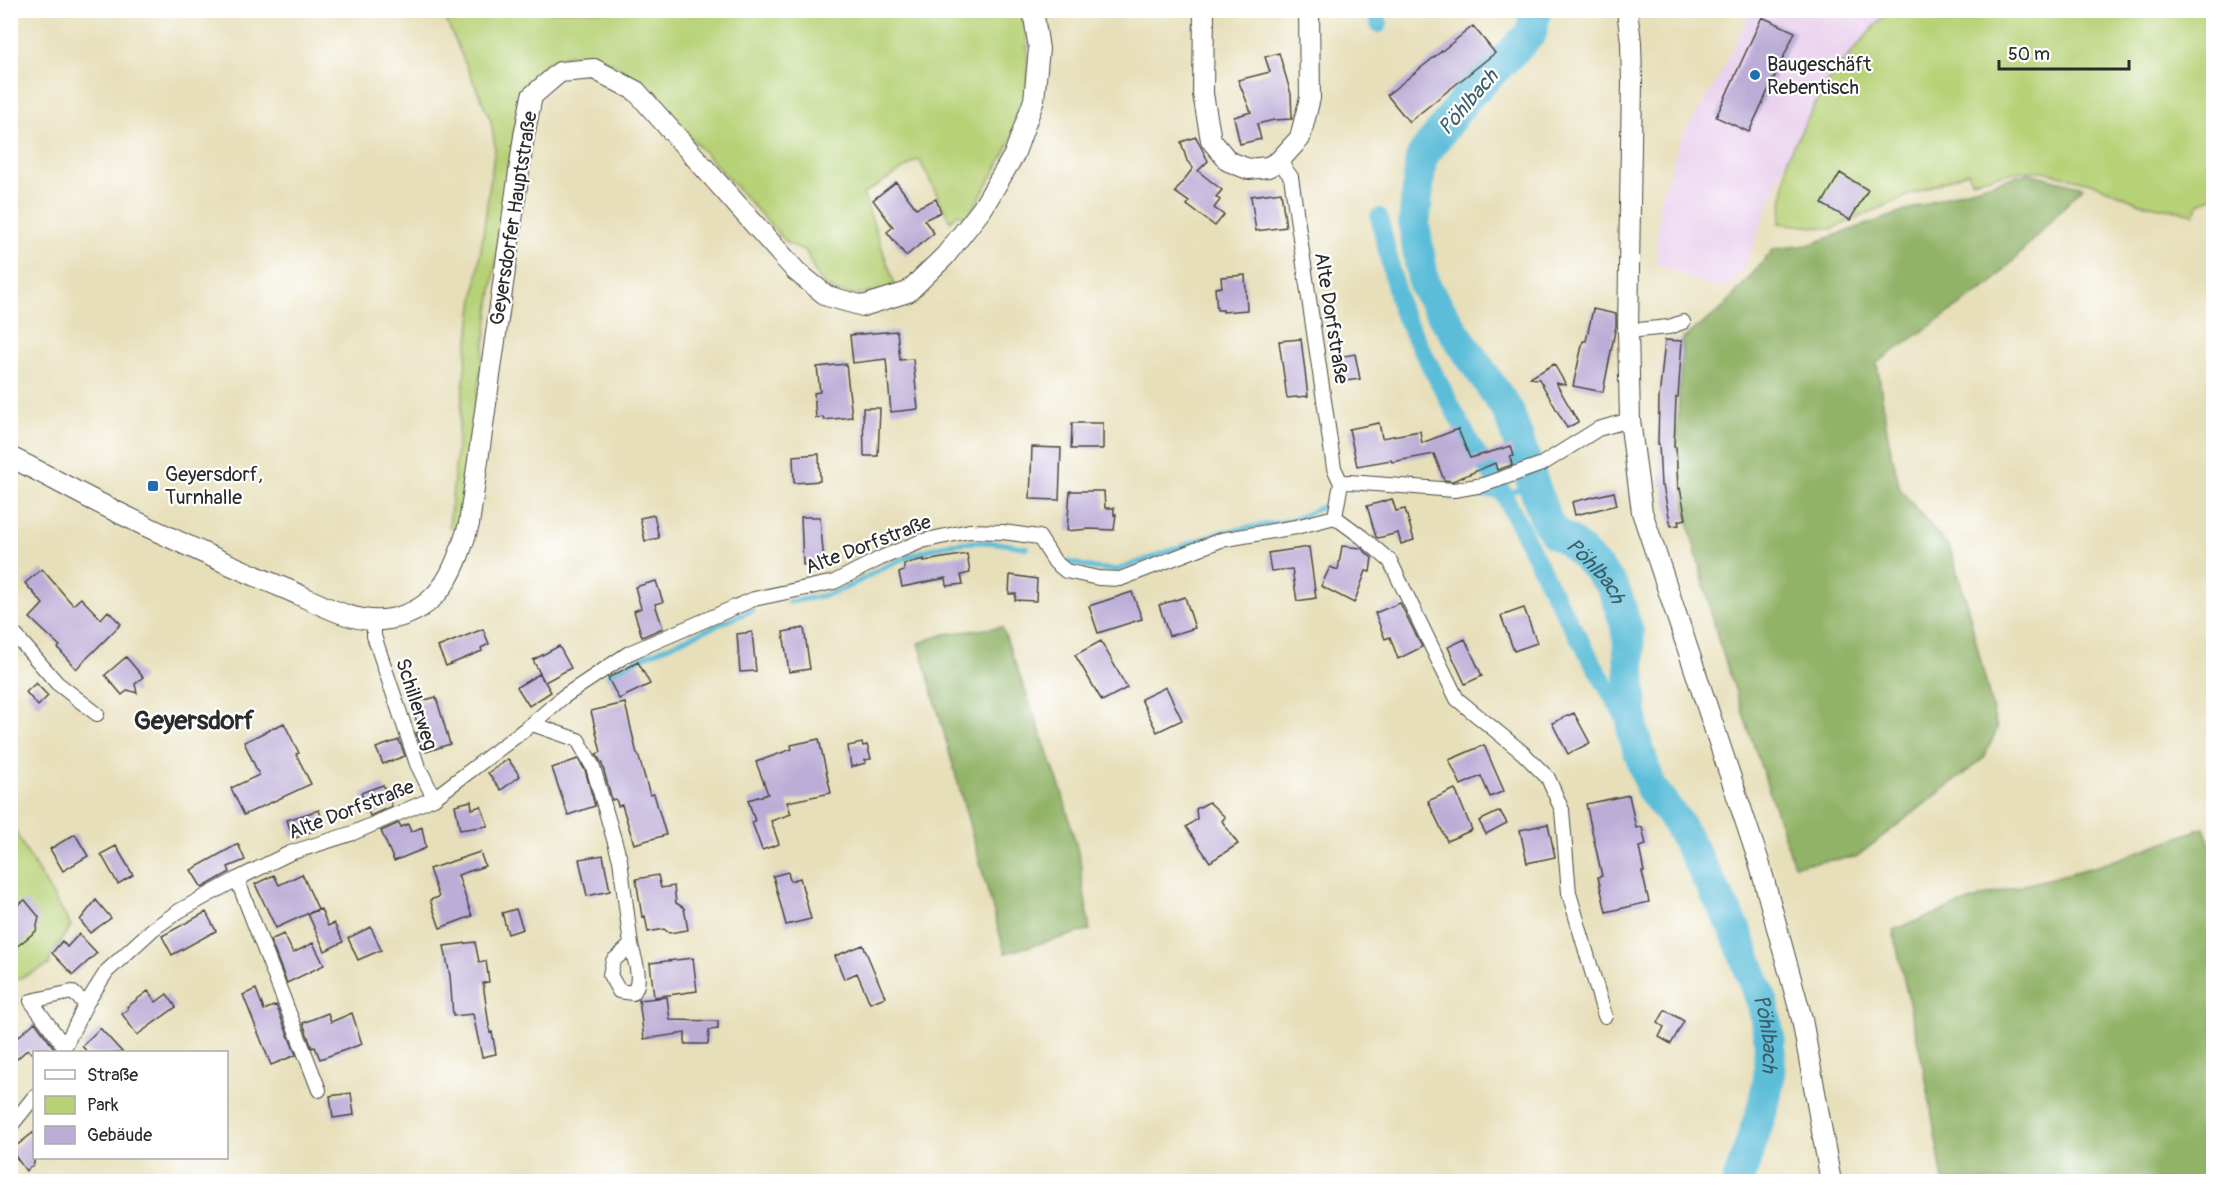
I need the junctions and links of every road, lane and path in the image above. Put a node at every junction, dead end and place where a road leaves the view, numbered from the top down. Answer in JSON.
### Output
{"nodes":[{"id":1,"x":1033,"y":10,"type":"edge"},
{"id":2,"x":1204,"y":10,"type":"edge"},
{"id":3,"x":1309,"y":10,"type":"edge"},
{"id":4,"x":1627,"y":10,"type":"edge"},
{"id":5,"x":1279,"y":161,"type":"junction"},
{"id":6,"x":1683,"y":322,"type":"dead end"},
{"id":7,"x":1628,"y":331,"type":"junction"},
{"id":8,"x":1630,"y":420,"type":"junction"},
{"id":9,"x":10,"y":457,"type":"edge"},
{"id":10,"x":1341,"y":483,"type":"junction"},
{"id":11,"x":1335,"y":517,"type":"junction"},
{"id":12,"x":374,"y":620,"type":"junction"},
{"id":13,"x":10,"y":629,"type":"edge"},
{"id":14,"x":97,"y":714,"type":"dead end"},
{"id":15,"x":532,"y":724,"type":"junction"},
{"id":16,"x":434,"y":798,"type":"junction"},
{"id":17,"x":237,"y":879,"type":"junction"},
{"id":18,"x":631,"y":945,"type":"dead end"},
{"id":19,"x":86,"y":1004,"type":"junction"},
{"id":20,"x":1605,"y":1016,"type":"dead end"},
{"id":21,"x":63,"y":1049,"type":"edge"},
{"id":22,"x":319,"y":1090,"type":"dead end"},
{"id":23,"x":33,"y":1098,"type":"edge"},
{"id":24,"x":10,"y":1127,"type":"edge"},
{"id":25,"x":1831,"y":1182,"type":"edge"}],
"edges":[{"from":1,"to":12,"type":"main road","name":"Geyersdorfer Hauptstraße"},
{"from":2,"to":5,"type":"main road"},
{"from":3,"to":5,"type":"main road"},
{"from":4,"to":7,"type":"main road"},
{"from":5,"to":10,"type":"street","name":"Alte Dorfstraße"},
{"from":6,"to":7,"type":"street"},
{"from":7,"to":8,"type":"main road"},
{"from":8,"to":10,"type":"street"},
{"from":8,"to":25,"type":"main road"},
{"from":9,"to":12,"type":"main road","name":"Geyersdorfer Hauptstraße"},
{"from":10,"to":11,"type":"street","name":"Alte Dorfstraße"},
{"from":11,"to":15,"type":"street","name":"Alte Dorfstraße"},
{"from":11,"to":20,"type":"street"},
{"from":12,"to":16,"type":"street","name":"Schillerweg"},
{"from":13,"to":14,"type":"street"},
{"from":15,"to":16,"type":"street","name":"Alte Dorfstraße"},
{"from":15,"to":18,"type":"street"},
{"from":16,"to":17,"type":"street","name":"Alte Dorfstraße"},
{"from":17,"to":19,"type":"street","name":"Alte Dorfstraße"},
{"from":17,"to":22,"type":"street"},
{"from":19,"to":21,"type":"street","name":"Alte Dorfstraße"},
{"from":19,"to":21,"type":"street"},
{"from":23,"to":24,"type":"street"}]}
